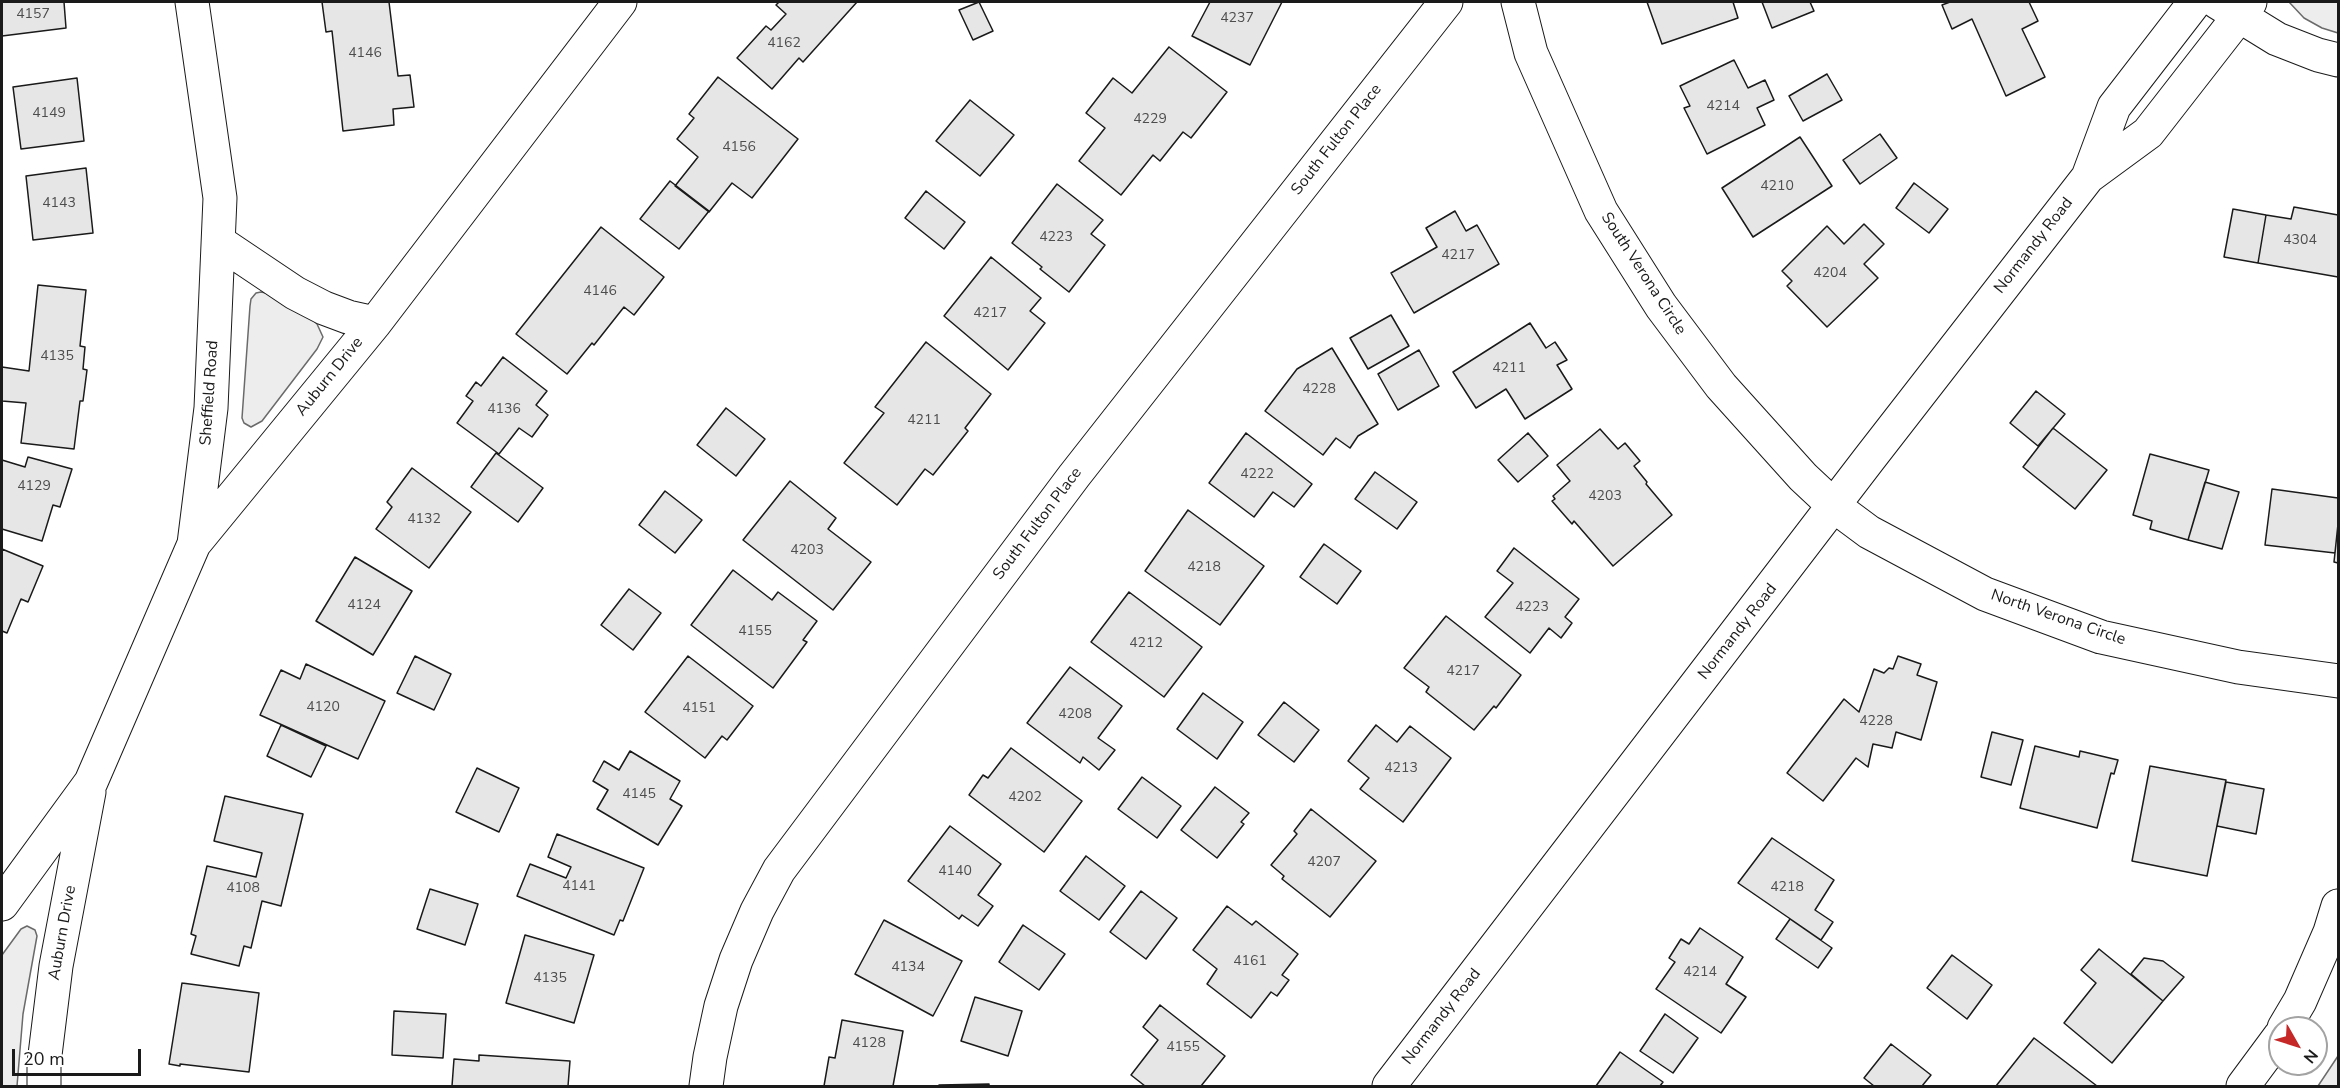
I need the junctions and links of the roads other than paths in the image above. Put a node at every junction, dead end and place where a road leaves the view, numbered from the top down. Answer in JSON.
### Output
{"nodes":[{"id":1,"x":192,"y":2,"type":"edge"},
{"id":2,"x":620,"y":2,"type":"edge"},
{"id":3,"x":1446,"y":2,"type":"edge"},
{"id":4,"x":1518,"y":2,"type":"edge"},
{"id":5,"x":2196,"y":2,"type":"edge"},
{"id":6,"x":2235,"y":6,"type":"edge"},
{"id":7,"x":2338,"y":60,"type":"edge"},
{"id":8,"x":2088,"y":177,"type":"junction"},
{"id":9,"x":219,"y":242,"type":"junction"},
{"id":10,"x":375,"y":322,"type":"junction"},
{"id":11,"x":1834,"y":506,"type":"junction"},
{"id":12,"x":194,"y":544,"type":"junction"},
{"id":13,"x":2338,"y":681,"type":"edge"},
{"id":14,"x":91,"y":782,"type":"junction"},
{"id":15,"x":2,"y":904,"type":"edge"},
{"id":16,"x":2338,"y":906,"type":"edge"},
{"id":17,"x":2291,"y":1016,"type":"edge"},
{"id":18,"x":2268,"y":1052,"type":"edge"},
{"id":19,"x":44,"y":1086,"type":"edge"},
{"id":20,"x":706,"y":1086,"type":"edge"},
{"id":21,"x":1389,"y":1086,"type":"edge"},
{"id":22,"x":2243,"y":1086,"type":"edge"}],
"edges":[{"from":1,"to":9,"type":"street","name":"Sheffield Road"},
{"from":2,"to":10,"type":"street","name":"Auburn Drive"},
{"from":3,"to":20,"type":"street","name":"South Fulton Place"},
{"from":4,"to":11,"type":"street","name":"South Verona Circle"},
{"from":5,"to":8,"type":"street","name":"Normandy Road"},
{"from":6,"to":7,"type":"street"},
{"from":6,"to":8,"type":"street","name":"Normandy Road"},
{"from":8,"to":11,"type":"street","name":"Normandy Road"},
{"from":9,"to":10,"type":"street"},
{"from":9,"to":12,"type":"street","name":"Sheffield Road"},
{"from":10,"to":12,"type":"street","name":"Auburn Drive"},
{"from":11,"to":13,"type":"street","name":"North Verona Circle"},
{"from":11,"to":21,"type":"street","name":"Normandy Road"},
{"from":12,"to":14,"type":"street","name":"Auburn Drive"},
{"from":14,"to":15,"type":"street","name":"Auburn Drive"},
{"from":14,"to":19,"type":"street","name":"Auburn Drive"},
{"from":16,"to":17,"type":"street"},
{"from":18,"to":22,"type":"street"}]}
